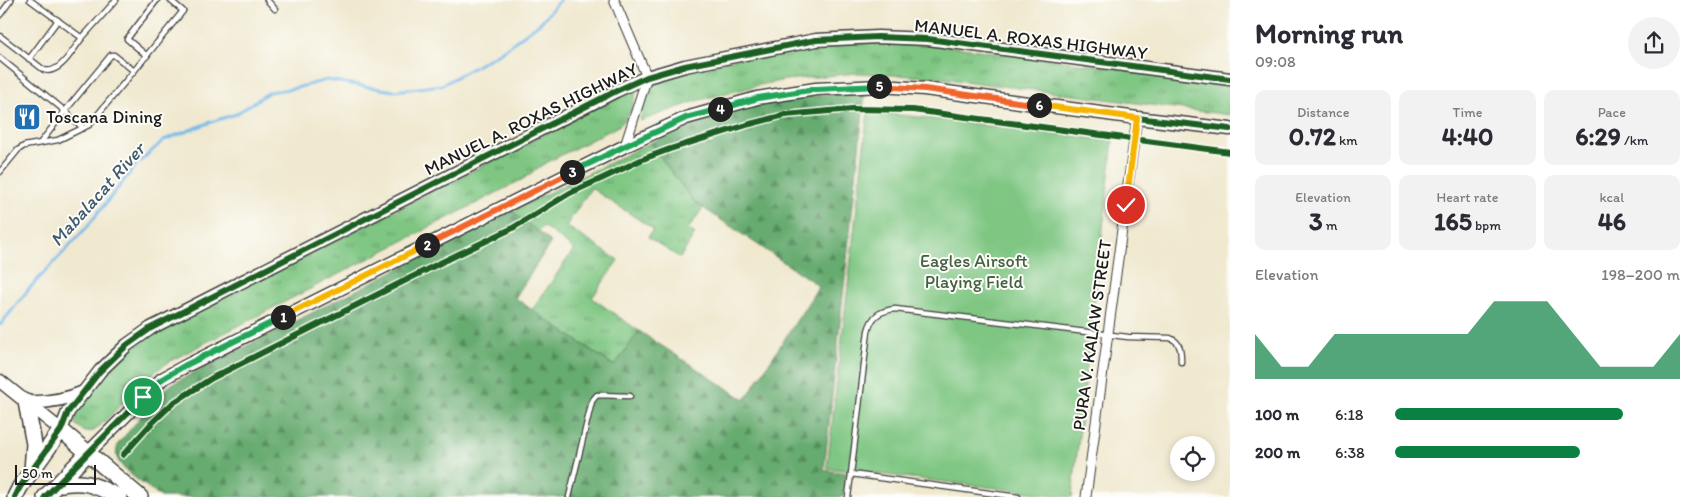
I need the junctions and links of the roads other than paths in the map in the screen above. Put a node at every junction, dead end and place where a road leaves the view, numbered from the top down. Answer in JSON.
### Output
{"nodes":[{"id":1,"x":12,"y":0,"type":"edge"},
{"id":2,"x":30,"y":0,"type":"edge"},
{"id":3,"x":116,"y":0,"type":"edge"},
{"id":4,"x":157,"y":0,"type":"edge"},
{"id":5,"x":170,"y":0,"type":"edge"},
{"id":6,"x":266,"y":0,"type":"edge"},
{"id":7,"x":614,"y":0,"type":"edge"},
{"id":8,"x":275,"y":9,"type":"dead end"},
{"id":9,"x":0,"y":15,"type":"edge"},
{"id":10,"x":58,"y":20,"type":"junction"},
{"id":11,"x":0,"y":36,"type":"edge"},
{"id":12,"x":82,"y":38,"type":"junction"},
{"id":13,"x":147,"y":56,"type":"junction"},
{"id":14,"x":0,"y":58,"type":"edge"},
{"id":15,"x":29,"y":59,"type":"junction"},
{"id":16,"x":134,"y":71,"type":"junction"},
{"id":17,"x":647,"y":77,"type":"junction"},
{"id":18,"x":1230,"y":78,"type":"edge"},
{"id":19,"x":65,"y":111,"type":"junction"},
{"id":20,"x":1137,"y":118,"type":"junction"},
{"id":21,"x":83,"y":128,"type":"junction"},
{"id":22,"x":1230,"y":129,"type":"edge"},
{"id":23,"x":41,"y":142,"type":"junction"},
{"id":24,"x":625,"y":146,"type":"junction"},
{"id":25,"x":0,"y":172,"type":"edge"},
{"id":26,"x":1108,"y":335,"type":"junction"},
{"id":27,"x":1181,"y":362,"type":"dead end"},
{"id":28,"x":0,"y":381,"type":"edge"},
{"id":29,"x":84,"y":392,"type":"junction"},
{"id":30,"x":630,"y":396,"type":"dead end"},
{"id":31,"x":26,"y":402,"type":"junction"},
{"id":32,"x":61,"y":430,"type":"junction"},
{"id":33,"x":88,"y":453,"type":"junction"},
{"id":34,"x":32,"y":470,"type":"junction"},
{"id":35,"x":851,"y":474,"type":"junction"},
{"id":36,"x":57,"y":485,"type":"junction"},
{"id":37,"x":15,"y":497,"type":"edge"},
{"id":38,"x":45,"y":497,"type":"edge"},
{"id":39,"x":119,"y":497,"type":"edge"},
{"id":40,"x":140,"y":497,"type":"edge"},
{"id":41,"x":569,"y":497,"type":"edge"},
{"id":42,"x":848,"y":497,"type":"edge"},
{"id":43,"x":1018,"y":497,"type":"edge"},
{"id":44,"x":1086,"y":497,"type":"edge"}],
"edges":[{"from":1,"to":9,"type":"lane"},
{"from":2,"to":10,"type":"lane"},
{"from":3,"to":12,"type":"lane"},
{"from":4,"to":13,"type":"lane"},
{"from":5,"to":13,"type":"lane"},
{"from":6,"to":8,"type":"lane"},
{"from":7,"to":17,"type":"street"},
{"from":10,"to":12,"type":"lane"},
{"from":10,"to":15,"type":"lane"},
{"from":11,"to":15,"type":"lane"},
{"from":12,"to":15,"type":"lane"},
{"from":13,"to":16,"type":"lane"},
{"from":14,"to":19,"type":"lane"},
{"from":16,"to":19,"type":"lane"},
{"from":16,"to":21,"type":"lane"},
{"from":17,"to":18,"type":"main road","name":"MANUEL A. ROXAS HIGHWAY"},
{"from":17,"to":24,"type":"street"},
{"from":17,"to":29,"type":"main road","name":"MANUEL A. ROXAS HIGHWAY"},
{"from":19,"to":21,"type":"lane"},
{"from":19,"to":23,"type":"lane"},
{"from":20,"to":22,"type":"main road"},
{"from":20,"to":24,"type":"main road"},
{"from":20,"to":26,"type":"street","name":"PURA V. KALAW STREET"},
{"from":21,"to":23,"type":"lane"},
{"from":23,"to":25,"type":"lane"},
{"from":24,"to":33,"type":"main road"},
{"from":26,"to":27,"type":"lane"},
{"from":26,"to":35,"type":"lane"},
{"from":26,"to":44,"type":"street","name":"PURA V. KALAW STREET"},
{"from":28,"to":31,"type":"main road"},
{"from":29,"to":31,"type":"main road"},
{"from":29,"to":32,"type":"main road","name":"MANUEL A. ROXAS HIGHWAY"},
{"from":30,"to":41,"type":"lane"},
{"from":31,"to":32,"type":"main road"},
{"from":31,"to":34,"type":"main road"},
{"from":32,"to":33,"type":"main road"},
{"from":32,"to":34,"type":"main road","name":"MANUEL A. ROXAS HIGHWAY"},
{"from":33,"to":36,"type":"main road"},
{"from":33,"to":40,"type":"main road"},
{"from":34,"to":37,"type":"main road","name":"MANUEL A. ROXAS HIGHWAY"},
{"from":35,"to":42,"type":"lane"},
{"from":35,"to":43,"type":"lane"},
{"from":36,"to":38,"type":"main road"},
{"from":36,"to":39,"type":"main road"}]}
